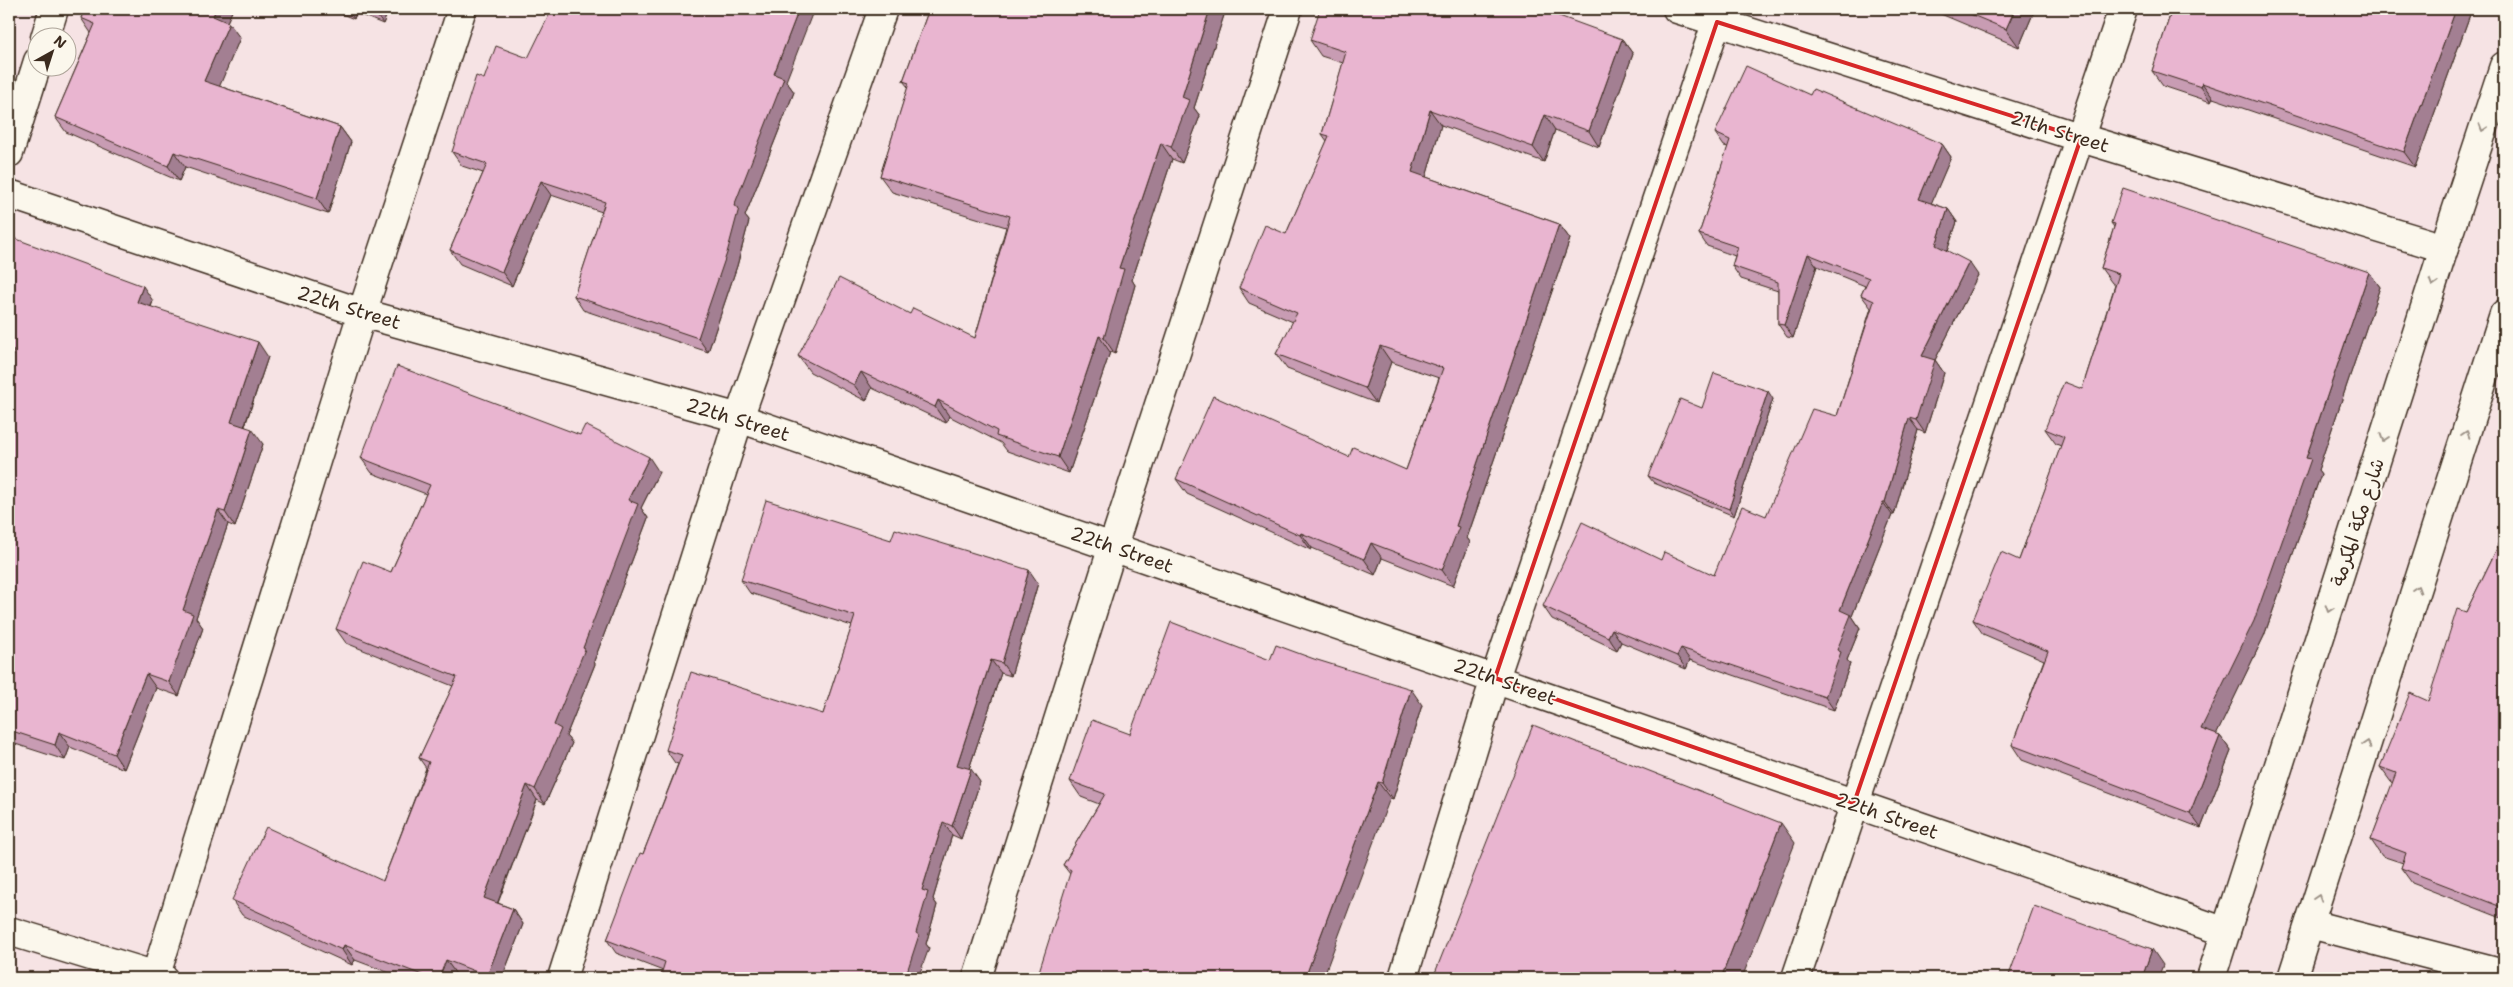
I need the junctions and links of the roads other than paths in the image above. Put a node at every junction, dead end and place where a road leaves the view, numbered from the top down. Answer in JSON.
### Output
{"nodes":[{"id":1,"x":54,"y":9,"type":"edge"},
{"id":2,"x":462,"y":9,"type":"edge"},
{"id":3,"x":884,"y":9,"type":"edge"},
{"id":4,"x":1288,"y":9,"type":"edge"},
{"id":5,"x":1677,"y":9,"type":"edge"},
{"id":6,"x":2123,"y":9,"type":"edge"},
{"id":7,"x":1719,"y":15,"type":"edge"},
{"id":8,"x":48,"y":28,"type":"edge"},
{"id":9,"x":2504,"y":66,"type":"edge"},
{"id":10,"x":33,"y":78,"type":"edge"},
{"id":11,"x":2081,"y":138,"type":"junction"},
{"id":12,"x":9,"y":153,"type":"edge"},
{"id":13,"x":9,"y":194,"type":"edge"},
{"id":14,"x":2444,"y":248,"type":"junction"},
{"id":15,"x":362,"y":313,"type":"junction"},
{"id":16,"x":2504,"y":314,"type":"edge"},
{"id":17,"x":739,"y":418,"type":"junction"},
{"id":18,"x":1113,"y":546,"type":"junction"},
{"id":19,"x":1495,"y":678,"type":"junction"},
{"id":20,"x":1854,"y":803,"type":"junction"},
{"id":21,"x":2310,"y":924,"type":"junction"},
{"id":22,"x":9,"y":931,"type":"edge"},
{"id":23,"x":2226,"y":932,"type":"junction"},
{"id":24,"x":2504,"y":974,"type":"edge"},
{"id":25,"x":158,"y":977,"type":"edge"},
{"id":26,"x":562,"y":978,"type":"edge"},
{"id":27,"x":977,"y":978,"type":"edge"},
{"id":28,"x":1403,"y":978,"type":"edge"},
{"id":29,"x":1796,"y":978,"type":"edge"},
{"id":30,"x":2211,"y":978,"type":"edge"},
{"id":31,"x":2292,"y":978,"type":"edge"}],
"edges":[{"from":1,"to":8,"type":"street"},
{"from":2,"to":15,"type":"street"},
{"from":3,"to":17,"type":"street"},
{"from":4,"to":18,"type":"street"},
{"from":5,"to":7,"type":"street","name":"21th Street"},
{"from":6,"to":11,"type":"street"},
{"from":7,"to":11,"type":"street","name":"21th Street"},
{"from":7,"to":19,"type":"street"},
{"from":9,"to":14,"type":"street","name":"شارع مكة المكرمة","one_way":true},
{"from":10,"to":12,"type":"street"},
{"from":11,"to":14,"type":"street","name":"21th Street"},
{"from":11,"to":20,"type":"street"},
{"from":13,"to":15,"type":"street","name":"22th Street"},
{"from":14,"to":23,"type":"street","name":"شارع مكة المكرمة","one_way":true},
{"from":15,"to":17,"type":"street","name":"22th Street"},
{"from":15,"to":25,"type":"street"},
{"from":21,"to":16,"type":"street","one_way":true},
{"from":17,"to":18,"type":"street","name":"22th Street"},
{"from":17,"to":26,"type":"street"},
{"from":18,"to":19,"type":"street","name":"22th Street"},
{"from":18,"to":27,"type":"street"},
{"from":19,"to":20,"type":"street","name":"22th Street"},
{"from":19,"to":28,"type":"street"},
{"from":20,"to":23,"type":"street","name":"22th Street"},
{"from":20,"to":29,"type":"street"},
{"from":21,"to":24,"type":"street"},
{"from":21,"to":31,"type":"street"},
{"from":22,"to":25,"type":"street"},
{"from":23,"to":30,"type":"street","name":"شارع مكة المكرمة"}]}
